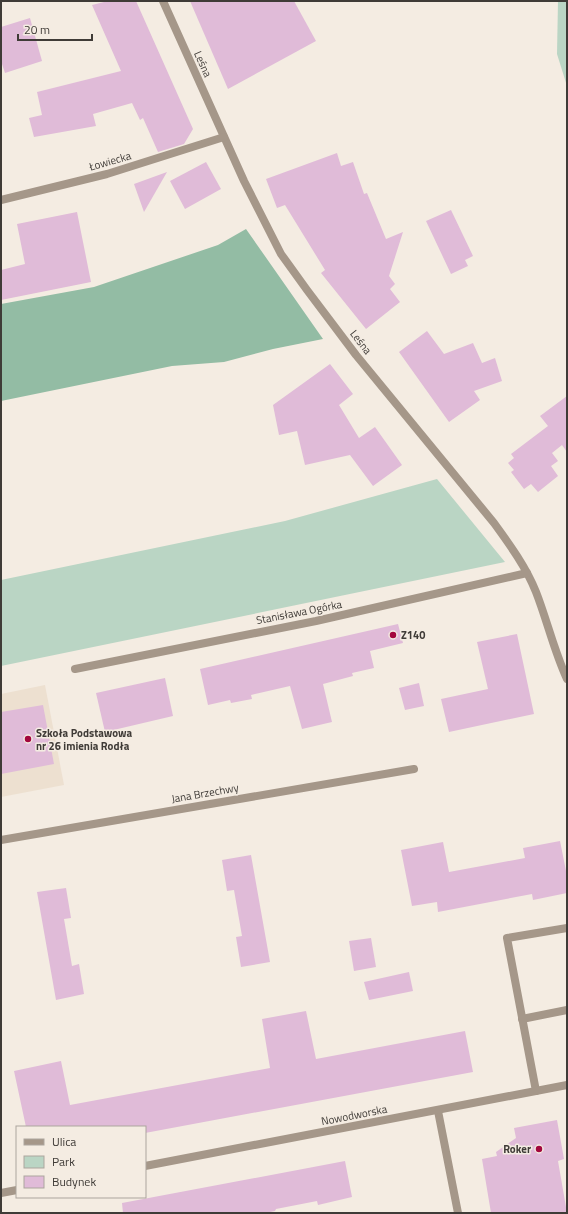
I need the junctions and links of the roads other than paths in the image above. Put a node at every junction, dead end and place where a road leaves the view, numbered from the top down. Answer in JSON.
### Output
{"nodes":[{"id":1,"x":163,"y":1,"type":"edge"},
{"id":2,"x":224,"y":137,"type":"junction"},
{"id":3,"x":1,"y":200,"type":"edge"},
{"id":4,"x":527,"y":573,"type":"junction"},
{"id":5,"x":75,"y":669,"type":"dead end"},
{"id":6,"x":567,"y":679,"type":"edge"},
{"id":7,"x":414,"y":769,"type":"dead end"},
{"id":8,"x":1,"y":840,"type":"edge"},
{"id":9,"x":567,"y":928,"type":"edge"},
{"id":10,"x":567,"y":1010,"type":"edge"},
{"id":11,"x":522,"y":1019,"type":"junction"},
{"id":12,"x":567,"y":1086,"type":"edge"},
{"id":13,"x":536,"y":1092,"type":"junction"},
{"id":14,"x":438,"y":1111,"type":"junction"},
{"id":15,"x":146,"y":1166,"type":"edge"},
{"id":16,"x":16,"y":1190,"type":"edge"},
{"id":17,"x":1,"y":1193,"type":"edge"},
{"id":18,"x":458,"y":1213,"type":"edge"}],
"edges":[{"from":1,"to":2,"type":"street","name":"Leśna"},
{"from":2,"to":3,"type":"street","name":"Łowiecka"},
{"from":2,"to":4,"type":"street","name":"Leśna"},
{"from":4,"to":5,"type":"street","name":"Stanisława Ogórka"},
{"from":4,"to":6,"type":"street","name":"Leśna"},
{"from":7,"to":8,"type":"street","name":"Jana Brzechwy"},
{"from":9,"to":11,"type":"street"},
{"from":10,"to":11,"type":"street"},
{"from":11,"to":13,"type":"street"},
{"from":12,"to":13,"type":"street","name":"Nowodworska"},
{"from":13,"to":14,"type":"street","name":"Nowodworska"},
{"from":14,"to":15,"type":"street","name":"Nowodworska"},
{"from":14,"to":18,"type":"street"},
{"from":16,"to":17,"type":"street"}]}
